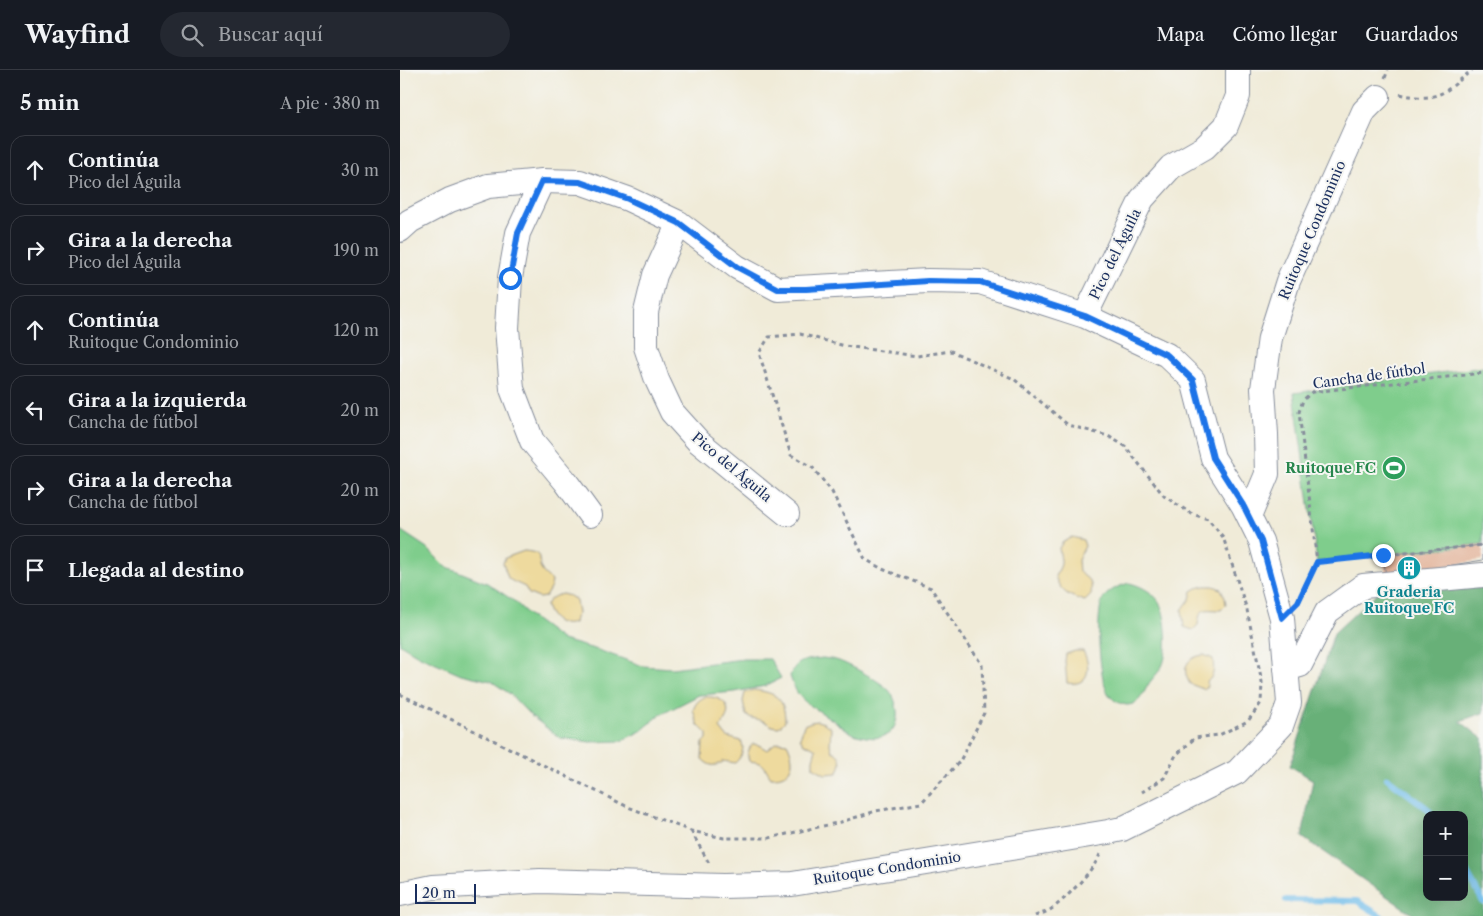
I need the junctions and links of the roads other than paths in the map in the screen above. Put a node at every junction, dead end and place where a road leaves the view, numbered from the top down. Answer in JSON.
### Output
{"nodes":[{"id":1,"x":1238,"y":70,"type":"edge"},
{"id":2,"x":1378,"y":97,"type":"road end"},
{"id":3,"x":542,"y":181,"type":"junction"},
{"id":4,"x":679,"y":223,"type":"junction"},
{"id":5,"x":400,"y":230,"type":"edge"},
{"id":6,"x":1085,"y":316,"type":"junction"},
{"id":7,"x":787,"y":514,"type":"dead end"},
{"id":8,"x":590,"y":515,"type":"dead end"},
{"id":9,"x":1249,"y":517,"type":"junction"},
{"id":10,"x":1483,"y":575,"type":"edge"},
{"id":11,"x":1286,"y":669,"type":"junction"},
{"id":12,"x":400,"y":894,"type":"edge"}],
"edges":[{"from":1,"to":6,"type":"street","name":"Pico del Águila"},
{"from":2,"to":9,"type":"street","name":"Ruitoque Condominio"},
{"from":3,"to":4,"type":"street","name":"Pico del Águila"},
{"from":3,"to":5,"type":"street","name":"Pico del Águila"},
{"from":3,"to":8,"type":"street"},
{"from":4,"to":6,"type":"street","name":"Pico del Águila"},
{"from":4,"to":7,"type":"street","name":"Pico del Águila"},
{"from":6,"to":9,"type":"street","name":"Ruitoque Condominio"},
{"from":9,"to":11,"type":"street","name":"Ruitoque Condominio"},
{"from":10,"to":11,"type":"street"},
{"from":11,"to":12,"type":"street","name":"Ruitoque Condominio"}]}
